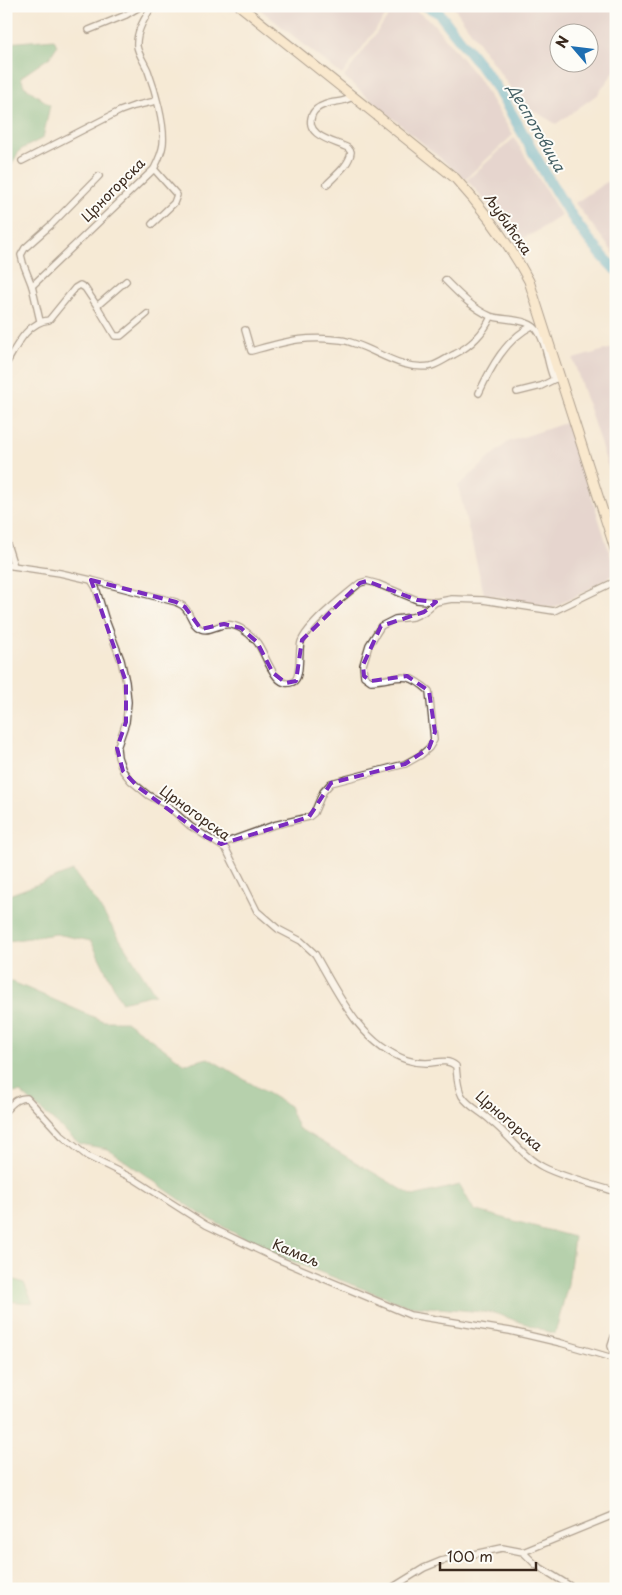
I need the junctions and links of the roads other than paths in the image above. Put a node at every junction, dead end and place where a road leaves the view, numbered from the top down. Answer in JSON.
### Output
{"nodes":[{"id":1,"x":141,"y":6,"type":"edge"},
{"id":2,"x":152,"y":6,"type":"edge"},
{"id":3,"x":240,"y":6,"type":"edge"},
{"id":4,"x":89,"y":30,"type":"dead end"},
{"id":5,"x":354,"y":96,"type":"junction"},
{"id":6,"x":156,"y":101,"type":"junction"},
{"id":7,"x":22,"y":161,"type":"dead end"},
{"id":8,"x":154,"y":169,"type":"junction"},
{"id":9,"x":99,"y":176,"type":"dead end"},
{"id":10,"x":328,"y":184,"type":"dead end"},
{"id":11,"x":152,"y":224,"type":"dead end"},
{"id":12,"x":445,"y":280,"type":"dead end"},
{"id":13,"x":126,"y":281,"type":"dead end"},
{"id":14,"x":32,"y":286,"type":"junction"},
{"id":15,"x":97,"y":306,"type":"junction"},
{"id":16,"x":147,"y":314,"type":"dead end"},
{"id":17,"x":491,"y":316,"type":"junction"},
{"id":18,"x":40,"y":321,"type":"junction"},
{"id":19,"x":532,"y":326,"type":"junction"},
{"id":20,"x":245,"y":330,"type":"dead end"},
{"id":21,"x":6,"y":364,"type":"edge"},
{"id":22,"x":558,"y":379,"type":"junction"},
{"id":23,"x":517,"y":392,"type":"dead end"},
{"id":24,"x":479,"y":393,"type":"dead end"},
{"id":25,"x":6,"y":541,"type":"edge"},
{"id":26,"x":616,"y":552,"type":"edge"},
{"id":27,"x":6,"y":565,"type":"edge"},
{"id":28,"x":14,"y":566,"type":"junction"},
{"id":29,"x":91,"y":580,"type":"junction"},
{"id":30,"x":616,"y":581,"type":"edge"},
{"id":31,"x":436,"y":602,"type":"junction"},
{"id":32,"x":221,"y":844,"type":"junction"},
{"id":33,"x":6,"y":1110,"type":"edge"},
{"id":34,"x":616,"y":1192,"type":"edge"},
{"id":35,"x":6,"y":1248,"type":"edge"},
{"id":36,"x":6,"y":1254,"type":"edge"},
{"id":37,"x":616,"y":1331,"type":"edge"},
{"id":38,"x":616,"y":1359,"type":"edge"},
{"id":39,"x":616,"y":1514,"type":"edge"},
{"id":40,"x":523,"y":1552,"type":"junction"},
{"id":41,"x":390,"y":1589,"type":"edge"},
{"id":42,"x":575,"y":1589,"type":"edge"}],
"edges":[{"from":1,"to":4,"type":"street"},
{"from":2,"to":6,"type":"street","name":"Црногорска"},
{"from":3,"to":5,"type":"street","name":"Љубићска"},
{"from":5,"to":10,"type":"street"},
{"from":5,"to":22,"type":"street","name":"Љубићска"},
{"from":6,"to":7,"type":"street"},
{"from":6,"to":8,"type":"street","name":"Црногорска"},
{"from":8,"to":11,"type":"street"},
{"from":8,"to":14,"type":"street","name":"Црногорска"},
{"from":9,"to":14,"type":"street"},
{"from":12,"to":17,"type":"street"},
{"from":13,"to":15,"type":"street"},
{"from":14,"to":18,"type":"street"},
{"from":15,"to":16,"type":"street"},
{"from":15,"to":18,"type":"street"},
{"from":17,"to":19,"type":"street"},
{"from":17,"to":20,"type":"street"},
{"from":18,"to":21,"type":"street"},
{"from":19,"to":22,"type":"street"},
{"from":19,"to":24,"type":"street"},
{"from":22,"to":23,"type":"street"},
{"from":22,"to":26,"type":"street","name":"Љубићска"},
{"from":25,"to":28,"type":"street"},
{"from":27,"to":28,"type":"street"},
{"from":28,"to":29,"type":"street"},
{"from":29,"to":31,"type":"street"},
{"from":29,"to":32,"type":"street","name":"Црногорска"},
{"from":30,"to":31,"type":"street"},
{"from":31,"to":32,"type":"street"},
{"from":32,"to":34,"type":"street","name":"Црногорска"},
{"from":33,"to":38,"type":"street","name":"Камаљ"},
{"from":35,"to":36,"type":"street"},
{"from":37,"to":38,"type":"street"},
{"from":39,"to":40,"type":"street"},
{"from":40,"to":41,"type":"street"},
{"from":40,"to":42,"type":"street"}]}
